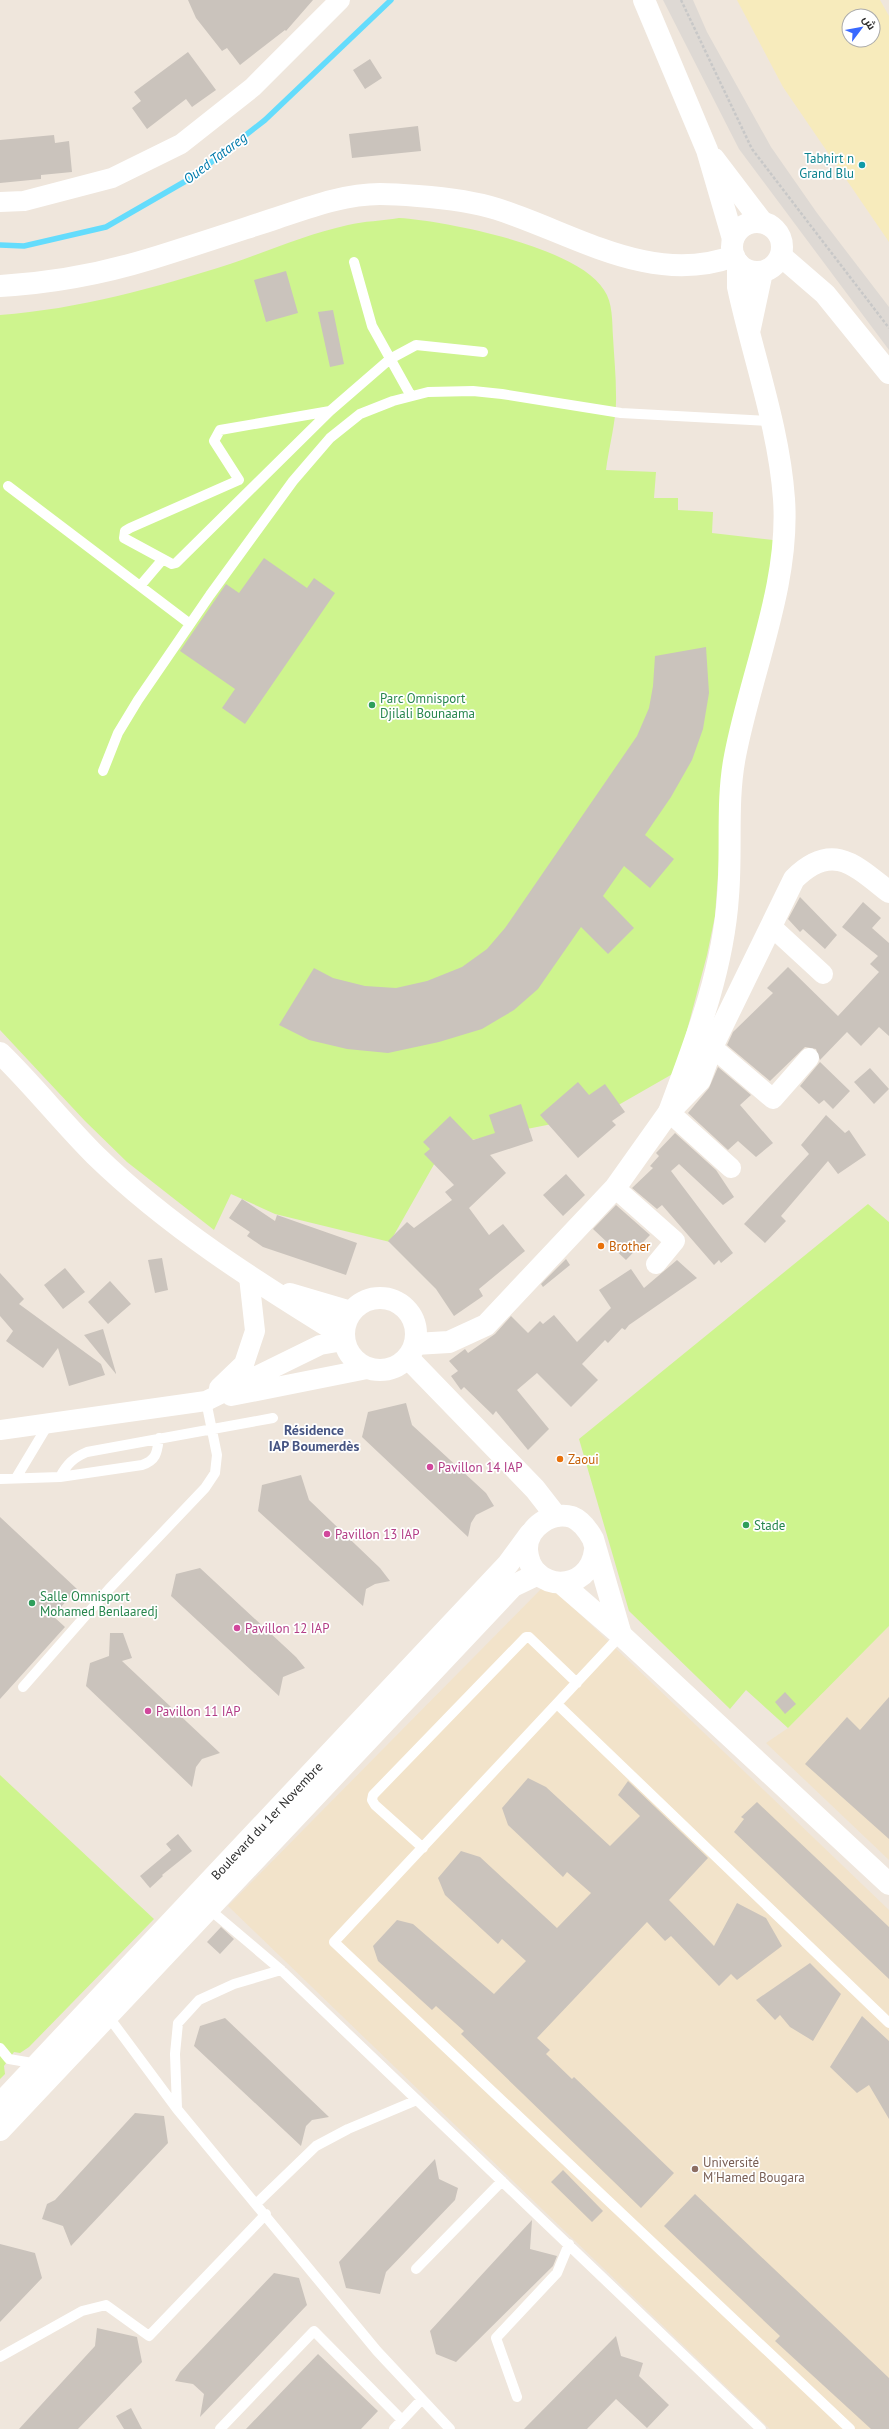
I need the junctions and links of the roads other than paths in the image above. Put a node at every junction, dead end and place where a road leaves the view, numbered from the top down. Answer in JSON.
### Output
{"nodes":[{"id":1,"x":340,"y":0,"type":"edge"},
{"id":2,"x":644,"y":0,"type":"edge"},
{"id":3,"x":707,"y":150,"type":"junction"},
{"id":4,"x":0,"y":202,"type":"edge"},
{"id":5,"x":762,"y":222,"type":"junction"},
{"id":6,"x":735,"y":252,"type":"junction"},
{"id":7,"x":781,"y":256,"type":"junction"},
{"id":8,"x":354,"y":262,"type":"dead end"},
{"id":9,"x":762,"y":272,"type":"junction"},
{"id":10,"x":0,"y":286,"type":"edge"},
{"id":11,"x":749,"y":333,"type":"junction"},
{"id":12,"x":483,"y":352,"type":"dead end"},
{"id":13,"x":390,"y":359,"type":"junction"},
{"id":14,"x":889,"y":373,"type":"edge"},
{"id":15,"x":411,"y":396,"type":"junction"},
{"id":16,"x":330,"y":411,"type":"junction"},
{"id":17,"x":770,"y":421,"type":"junction"},
{"id":18,"x":239,"y":480,"type":"junction"},
{"id":19,"x":8,"y":486,"type":"dead end"},
{"id":20,"x":246,"y":493,"type":"junction"},
{"id":21,"x":162,"y":559,"type":"junction"},
{"id":22,"x":140,"y":586,"type":"junction"},
{"id":23,"x":190,"y":624,"type":"junction"},
{"id":24,"x":103,"y":771,"type":"dead end"},
{"id":25,"x":889,"y":892,"type":"edge"},
{"id":26,"x":772,"y":927,"type":"junction"},
{"id":27,"x":823,"y":974,"type":"dead end"},
{"id":28,"x":712,"y":1047,"type":"junction"},
{"id":29,"x":0,"y":1053,"type":"edge"},
{"id":30,"x":809,"y":1058,"type":"dead end"},
{"id":31,"x":669,"y":1112,"type":"junction"},
{"id":32,"x":731,"y":1168,"type":"dead end"},
{"id":33,"x":615,"y":1188,"type":"junction"},
{"id":34,"x":656,"y":1264,"type":"dead end"},
{"id":35,"x":255,"y":1282,"type":"junction"},
{"id":36,"x":350,"y":1312,"type":"junction"},
{"id":37,"x":344,"y":1339,"type":"junction"},
{"id":38,"x":411,"y":1351,"type":"junction"},
{"id":39,"x":367,"y":1369,"type":"junction"},
{"id":40,"x":206,"y":1401,"type":"junction"},
{"id":41,"x":273,"y":1418,"type":"dead end"},
{"id":42,"x":49,"y":1423,"type":"junction"},
{"id":43,"x":211,"y":1428,"type":"junction"},
{"id":44,"x":0,"y":1430,"type":"edge"},
{"id":45,"x":159,"y":1438,"type":"junction"},
{"id":46,"x":60,"y":1477,"type":"junction"},
{"id":47,"x":16,"y":1478,"type":"junction"},
{"id":48,"x":0,"y":1479,"type":"edge"},
{"id":49,"x":556,"y":1516,"type":"junction"},
{"id":50,"x":530,"y":1534,"type":"junction"},
{"id":51,"x":595,"y":1550,"type":"junction"},
{"id":52,"x":538,"y":1574,"type":"junction"},
{"id":53,"x":561,"y":1583,"type":"junction"},
{"id":54,"x":621,"y":1635,"type":"junction"},
{"id":55,"x":577,"y":1683,"type":"junction"},
{"id":56,"x":23,"y":1687,"type":"dead end"},
{"id":57,"x":557,"y":1704,"type":"junction"},
{"id":58,"x":423,"y":1848,"type":"junction"},
{"id":59,"x":889,"y":1884,"type":"edge"},
{"id":60,"x":209,"y":1910,"type":"junction"},
{"id":61,"x":281,"y":1970,"type":"junction"},
{"id":62,"x":108,"y":2016,"type":"junction"},
{"id":63,"x":889,"y":2023,"type":"edge"},
{"id":64,"x":0,"y":2048,"type":"edge"},
{"id":65,"x":38,"y":2064,"type":"junction"},
{"id":66,"x":35,"y":2094,"type":"junction"},
{"id":67,"x":417,"y":2100,"type":"junction"},
{"id":68,"x":0,"y":2104,"type":"edge"},
{"id":69,"x":177,"y":2109,"type":"junction"},
{"id":70,"x":0,"y":2130,"type":"edge"},
{"id":71,"x":502,"y":2181,"type":"junction"},
{"id":72,"x":257,"y":2203,"type":"junction"},
{"id":73,"x":266,"y":2214,"type":"junction"},
{"id":74,"x":569,"y":2244,"type":"junction"},
{"id":75,"x":416,"y":2269,"type":"dead end"},
{"id":76,"x":0,"y":2358,"type":"edge"},
{"id":77,"x":517,"y":2397,"type":"dead end"},
{"id":78,"x":422,"y":2399,"type":"junction"},
{"id":79,"x":402,"y":2420,"type":"junction"},
{"id":80,"x":220,"y":2429,"type":"edge"},
{"id":81,"x":394,"y":2429,"type":"edge"},
{"id":82,"x":450,"y":2429,"type":"edge"},
{"id":83,"x":761,"y":2429,"type":"edge"},
{"id":84,"x":850,"y":2429,"type":"edge"}],
"edges":[{"from":1,"to":4,"type":"street"},
{"from":2,"to":3,"type":"street"},
{"from":3,"to":5,"type":"street"},
{"from":3,"to":6,"type":"street"},
{"from":5,"to":6,"type":"street"},
{"from":5,"to":7,"type":"street"},
{"from":6,"to":9,"type":"street"},
{"from":6,"to":10,"type":"street"},
{"from":6,"to":11,"type":"street"},
{"from":7,"to":9,"type":"street"},
{"from":7,"to":14,"type":"street"},
{"from":8,"to":13,"type":"lane"},
{"from":9,"to":11,"type":"street"},
{"from":11,"to":17,"type":"street"},
{"from":12,"to":13,"type":"lane"},
{"from":13,"to":15,"type":"lane"},
{"from":13,"to":16,"type":"lane"},
{"from":15,"to":17,"type":"lane"},
{"from":15,"to":23,"type":"lane"},
{"from":16,"to":18,"type":"lane"},
{"from":16,"to":20,"type":"lane"},
{"from":17,"to":31,"type":"street"},
{"from":18,"to":20,"type":"lane"},
{"from":18,"to":21,"type":"lane"},
{"from":19,"to":22,"type":"lane"},
{"from":20,"to":21,"type":"lane"},
{"from":21,"to":22,"type":"lane"},
{"from":22,"to":23,"type":"lane"},
{"from":23,"to":24,"type":"lane"},
{"from":25,"to":26,"type":"street"},
{"from":26,"to":27,"type":"street"},
{"from":26,"to":28,"type":"street"},
{"from":28,"to":30,"type":"street"},
{"from":28,"to":31,"type":"street"},
{"from":29,"to":35,"type":"street"},
{"from":31,"to":32,"type":"street"},
{"from":31,"to":33,"type":"street"},
{"from":33,"to":34,"type":"street"},
{"from":33,"to":38,"type":"street"},
{"from":35,"to":36,"type":"street"},
{"from":35,"to":37,"type":"street"},
{"from":35,"to":40,"type":"street"},
{"from":36,"to":37,"type":"street"},
{"from":36,"to":38,"type":"street"},
{"from":37,"to":39,"type":"street"},
{"from":37,"to":40,"type":"street"},
{"from":38,"to":39,"type":"street"},
{"from":38,"to":49,"type":"street"},
{"from":39,"to":40,"type":"street"},
{"from":40,"to":42,"type":"street"},
{"from":40,"to":43,"type":"lane"},
{"from":41,"to":43,"type":"lane"},
{"from":42,"to":44,"type":"street"},
{"from":42,"to":47,"type":"lane"},
{"from":43,"to":45,"type":"lane"},
{"from":43,"to":56,"type":"lane"},
{"from":45,"to":46,"type":"lane"},
{"from":45,"to":46,"type":"lane"},
{"from":46,"to":47,"type":"lane"},
{"from":47,"to":48,"type":"lane"},
{"from":49,"to":50,"type":"street"},
{"from":49,"to":51,"type":"street"},
{"from":50,"to":52,"type":"street"},
{"from":50,"to":65,"type":"street","name":"Boulevard du 1er Novembre"},
{"from":51,"to":53,"type":"street"},
{"from":51,"to":54,"type":"street"},
{"from":52,"to":53,"type":"street"},
{"from":52,"to":60,"type":"street","name":"Boulevard du 1er Novembre"},
{"from":53,"to":54,"type":"street"},
{"from":54,"to":55,"type":"lane"},
{"from":54,"to":59,"type":"street"},
{"from":55,"to":57,"type":"lane"},
{"from":55,"to":58,"type":"lane"},
{"from":57,"to":58,"type":"lane"},
{"from":57,"to":63,"type":"lane"},
{"from":58,"to":84,"type":"lane"},
{"from":60,"to":61,"type":"lane"},
{"from":60,"to":62,"type":"street","name":"Boulevard du 1er Novembre"},
{"from":61,"to":67,"type":"lane"},
{"from":61,"to":69,"type":"lane"},
{"from":62,"to":66,"type":"street","name":"Boulevard du 1er Novembre"},
{"from":62,"to":69,"type":"lane"},
{"from":64,"to":65,"type":"lane"},
{"from":65,"to":66,"type":"lane"},
{"from":65,"to":68,"type":"street","name":"Boulevard du 1er Novembre"},
{"from":66,"to":70,"type":"street","name":"Boulevard du 1er Novembre"},
{"from":67,"to":71,"type":"lane"},
{"from":67,"to":72,"type":"lane"},
{"from":69,"to":72,"type":"lane"},
{"from":71,"to":74,"type":"lane"},
{"from":71,"to":75,"type":"lane"},
{"from":72,"to":73,"type":"lane"},
{"from":73,"to":76,"type":"lane"},
{"from":73,"to":78,"type":"lane"},
{"from":74,"to":77,"type":"lane"},
{"from":74,"to":83,"type":"lane"},
{"from":78,"to":79,"type":"lane"},
{"from":78,"to":82,"type":"lane"},
{"from":79,"to":80,"type":"lane"},
{"from":79,"to":81,"type":"lane"}]}
